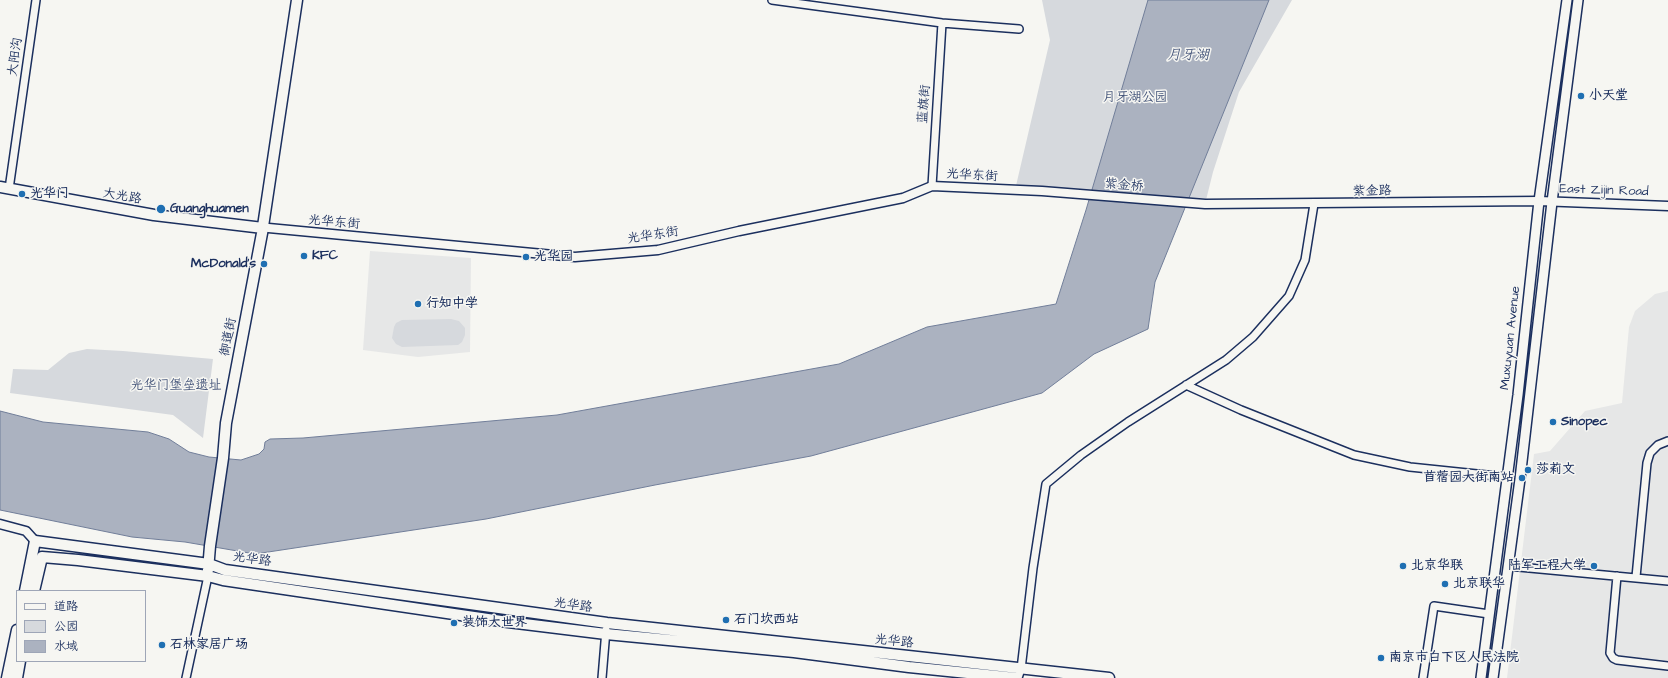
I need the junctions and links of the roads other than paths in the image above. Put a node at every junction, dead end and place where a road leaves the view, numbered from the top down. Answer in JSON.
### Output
{"nodes":[{"id":1,"x":36,"y":0,"type":"edge"},
{"id":2,"x":297,"y":0,"type":"edge"},
{"id":3,"x":772,"y":0,"type":"edge"},
{"id":4,"x":1567,"y":0,"type":"edge"},
{"id":5,"x":1578,"y":0,"type":"edge"},
{"id":6,"x":942,"y":23,"type":"junction"},
{"id":7,"x":1019,"y":29,"type":"dead end"},
{"id":8,"x":932,"y":186,"type":"junction"},
{"id":9,"x":0,"y":187,"type":"edge"},
{"id":10,"x":9,"y":189,"type":"junction"},
{"id":11,"x":1042,"y":191,"type":"joint"},
{"id":12,"x":1539,"y":201,"type":"junction"},
{"id":13,"x":1552,"y":202,"type":"junction"},
{"id":14,"x":1205,"y":204,"type":"joint"},
{"id":15,"x":1314,"y":204,"type":"junction"},
{"id":16,"x":1668,"y":206,"type":"edge"},
{"id":17,"x":154,"y":215,"type":"joint"},
{"id":18,"x":264,"y":228,"type":"junction"},
{"id":19,"x":1186,"y":385,"type":"junction"},
{"id":20,"x":1668,"y":441,"type":"edge"},
{"id":21,"x":1506,"y":477,"type":"junction"},
{"id":22,"x":0,"y":524,"type":"edge"},
{"id":23,"x":35,"y":541,"type":"junction"},
{"id":24,"x":209,"y":564,"type":"junction"},
{"id":25,"x":1508,"y":566,"type":"junction"},
{"id":26,"x":208,"y":576,"type":"junction"},
{"id":27,"x":1617,"y":576,"type":"junction"},
{"id":28,"x":1636,"y":577,"type":"junction"},
{"id":29,"x":1668,"y":581,"type":"edge"},
{"id":30,"x":25,"y":590,"type":"edge"},
{"id":31,"x":34,"y":590,"type":"edge"},
{"id":32,"x":1489,"y":614,"type":"junction"},
{"id":33,"x":606,"y":629,"type":"junction"},
{"id":34,"x":16,"y":635,"type":"edge"},
{"id":35,"x":20,"y":662,"type":"edge"},
{"id":36,"x":1668,"y":666,"type":"edge"},
{"id":37,"x":1019,"y":675,"type":"edge"},
{"id":38,"x":7,"y":678,"type":"edge"},
{"id":39,"x":17,"y":678,"type":"edge"},
{"id":40,"x":186,"y":678,"type":"edge"},
{"id":41,"x":602,"y":678,"type":"edge"},
{"id":42,"x":1109,"y":678,"type":"edge"},
{"id":43,"x":1424,"y":678,"type":"edge"},
{"id":44,"x":1481,"y":678,"type":"edge"},
{"id":45,"x":1493,"y":678,"type":"edge"}],
"edges":[{"from":1,"to":10,"type":"street","name":"大阳沟"},
{"from":2,"to":18,"type":"main road"},
{"from":3,"to":6,"type":"street"},
{"from":4,"to":12,"type":"main road","name":"Muxuyuan Avenue"},
{"from":5,"to":13,"type":"main road","name":"Muxuyuan Avenue"},
{"from":6,"to":7,"type":"street"},
{"from":6,"to":8,"type":"street","name":"蓝旗街"},
{"from":8,"to":11,"type":"street","name":"光华东街"},
{"from":8,"to":18,"type":"street","name":"光华东街"},
{"from":9,"to":10,"type":"street","name":"大光路"},
{"from":10,"to":17,"type":"street","name":"大光路"},
{"from":11,"to":14,"type":"street","name":"紫金桥"},
{"from":12,"to":13,"type":"street","name":"East Zijin Road"},
{"from":12,"to":15,"type":"street","name":"紫金路"},
{"from":12,"to":21,"type":"main road","name":"Muxuyuan Avenue"},
{"from":13,"to":16,"type":"street","name":"East Zijin Road"},
{"from":13,"to":25,"type":"main road","name":"Muxuyuan Avenue"},
{"from":14,"to":15,"type":"street","name":"紫金路"},
{"from":15,"to":19,"type":"street"},
{"from":17,"to":18,"type":"main road"},
{"from":18,"to":24,"type":"main road"},
{"from":19,"to":21,"type":"street"},
{"from":19,"to":37,"type":"street"},
{"from":20,"to":28,"type":"street"},
{"from":21,"to":32,"type":"main road","name":"Muxuyuan Avenue"},
{"from":22,"to":23,"type":"street"},
{"from":23,"to":24,"type":"main road","name":"光华路"},
{"from":23,"to":30,"type":"main road"},
{"from":24,"to":26,"type":"main road"},
{"from":24,"to":33,"type":"main road","name":"光华路"},
{"from":25,"to":27,"type":"street"},
{"from":25,"to":45,"type":"main road","name":"Muxuyuan Avenue"},
{"from":26,"to":31,"type":"main road","name":"光华路"},
{"from":26,"to":33,"type":"main road","name":"光华路"},
{"from":26,"to":40,"type":"street"},
{"from":27,"to":28,"type":"street"},
{"from":27,"to":36,"type":"street"},
{"from":28,"to":29,"type":"street"},
{"from":32,"to":43,"type":"street"},
{"from":32,"to":44,"type":"main road","name":"Muxuyuan Avenue"},
{"from":33,"to":37,"type":"main road","name":"光华路"},
{"from":33,"to":41,"type":"street"},
{"from":34,"to":38,"type":"main road"},
{"from":35,"to":39,"type":"main road"},
{"from":37,"to":42,"type":"main road","name":"光华路"}]}
